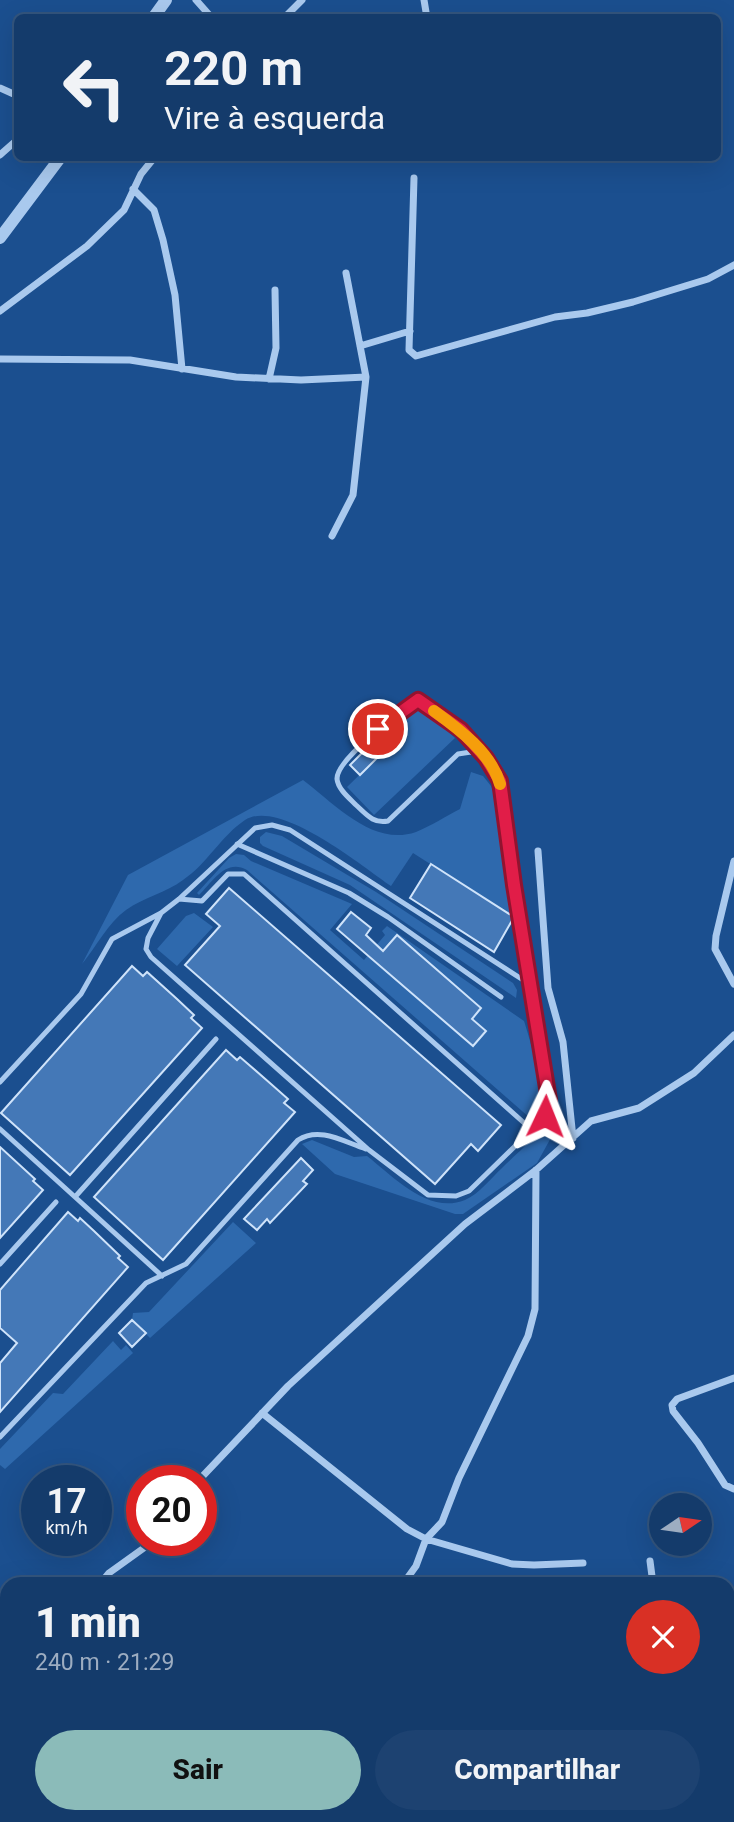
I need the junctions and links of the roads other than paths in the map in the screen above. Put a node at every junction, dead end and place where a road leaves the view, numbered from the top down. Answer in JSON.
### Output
{"nodes":[{"id":1,"x":196,"y":0,"type":"edge"},
{"id":2,"x":302,"y":0,"type":"edge"},
{"id":3,"x":208,"y":14,"type":"edge"},
{"id":4,"x":288,"y":14,"type":"edge"},
{"id":5,"x":14,"y":143,"type":"edge"},
{"id":6,"x":0,"y":155,"type":"edge"},
{"id":7,"x":58,"y":161,"type":"edge"},
{"id":8,"x":152,"y":161,"type":"edge"},
{"id":9,"x":414,"y":178,"type":"dead end"},
{"id":10,"x":133,"y":189,"type":"junction"},
{"id":11,"x":0,"y":238,"type":"edge"},
{"id":12,"x":734,"y":265,"type":"edge"},
{"id":13,"x":346,"y":273,"type":"dead end"},
{"id":14,"x":275,"y":290,"type":"dead end"},
{"id":15,"x":0,"y":311,"type":"edge"},
{"id":16,"x":410,"y":331,"type":"junction"},
{"id":17,"x":360,"y":346,"type":"junction"},
{"id":18,"x":0,"y":359,"type":"edge"},
{"id":19,"x":182,"y":369,"type":"junction"},
{"id":20,"x":366,"y":377,"type":"junction"},
{"id":21,"x":269,"y":379,"type":"junction"},
{"id":22,"x":332,"y":536,"type":"dead end"},
{"id":23,"x":486,"y":758,"type":"junction"},
{"id":24,"x":237,"y":844,"type":"junction"},
{"id":25,"x":538,"y":851,"type":"dead end"},
{"id":26,"x":734,"y":861,"type":"edge"},
{"id":27,"x":179,"y":899,"type":"junction"},
{"id":28,"x":161,"y":912,"type":"junction"},
{"id":29,"x":734,"y":984,"type":"edge"},
{"id":30,"x":531,"y":985,"type":"junction"},
{"id":31,"x":501,"y":997,"type":"dead end"},
{"id":32,"x":734,"y":1035,"type":"edge"},
{"id":33,"x":216,"y":1039,"type":"dead end"},
{"id":34,"x":0,"y":1082,"type":"edge"},
{"id":35,"x":0,"y":1129,"type":"edge"},
{"id":36,"x":532,"y":1130,"type":"junction"},
{"id":37,"x":573,"y":1138,"type":"junction"},
{"id":38,"x":369,"y":1150,"type":"junction"},
{"id":39,"x":536,"y":1170,"type":"junction"},
{"id":40,"x":75,"y":1197,"type":"junction"},
{"id":41,"x":56,"y":1202,"type":"dead end"},
{"id":42,"x":0,"y":1265,"type":"edge"},
{"id":43,"x":162,"y":1276,"type":"junction"},
{"id":44,"x":734,"y":1378,"type":"edge"},
{"id":45,"x":262,"y":1413,"type":"junction"},
{"id":46,"x":0,"y":1437,"type":"edge"},
{"id":47,"x":213,"y":1465,"type":"edge"},
{"id":48,"x":734,"y":1489,"type":"edge"},
{"id":49,"x":426,"y":1539,"type":"junction"},
{"id":50,"x":133,"y":1556,"type":"edge"},
{"id":51,"x":650,"y":1561,"type":"dead end"},
{"id":52,"x":583,"y":1563,"type":"dead end"},
{"id":53,"x":106,"y":1577,"type":"edge"},
{"id":54,"x":407,"y":1577,"type":"edge"},
{"id":55,"x":652,"y":1577,"type":"edge"}],
"edges":[{"from":1,"to":3,"type":"street"},
{"from":2,"to":4,"type":"street"},
{"from":5,"to":6,"type":"street"},
{"from":7,"to":11,"type":"street"},
{"from":8,"to":10,"type":"street"},
{"from":9,"to":16,"type":"street"},
{"from":10,"to":15,"type":"street"},
{"from":10,"to":19,"type":"street"},
{"from":12,"to":16,"type":"street"},
{"from":13,"to":17,"type":"street"},
{"from":14,"to":21,"type":"street"},
{"from":16,"to":17,"type":"street"},
{"from":17,"to":20,"type":"street"},
{"from":18,"to":19,"type":"street"},
{"from":19,"to":21,"type":"street"},
{"from":20,"to":21,"type":"street"},
{"from":20,"to":22,"type":"street"},
{"from":23,"to":23,"type":"lane"},
{"from":23,"to":30,"type":"lane"},
{"from":24,"to":27,"type":"lane"},
{"from":24,"to":30,"type":"lane"},
{"from":24,"to":31,"type":"lane"},
{"from":25,"to":37,"type":"street"},
{"from":26,"to":29,"type":"street"},
{"from":27,"to":28,"type":"lane"},
{"from":27,"to":36,"type":"lane"},
{"from":28,"to":34,"type":"lane"},
{"from":28,"to":38,"type":"lane"},
{"from":30,"to":36,"type":"lane"},
{"from":32,"to":37,"type":"street"},
{"from":33,"to":40,"type":"lane"},
{"from":35,"to":40,"type":"lane"},
{"from":36,"to":38,"type":"lane"},
{"from":37,"to":39,"type":"street"},
{"from":38,"to":43,"type":"lane"},
{"from":39,"to":45,"type":"street"},
{"from":39,"to":49,"type":"street"},
{"from":40,"to":43,"type":"lane"},
{"from":41,"to":42,"type":"lane"},
{"from":43,"to":46,"type":"lane"},
{"from":44,"to":48,"type":"street"},
{"from":45,"to":47,"type":"street"},
{"from":45,"to":49,"type":"street"},
{"from":49,"to":52,"type":"street"},
{"from":49,"to":54,"type":"street"},
{"from":50,"to":53,"type":"street"},
{"from":51,"to":55,"type":"street"}]}
